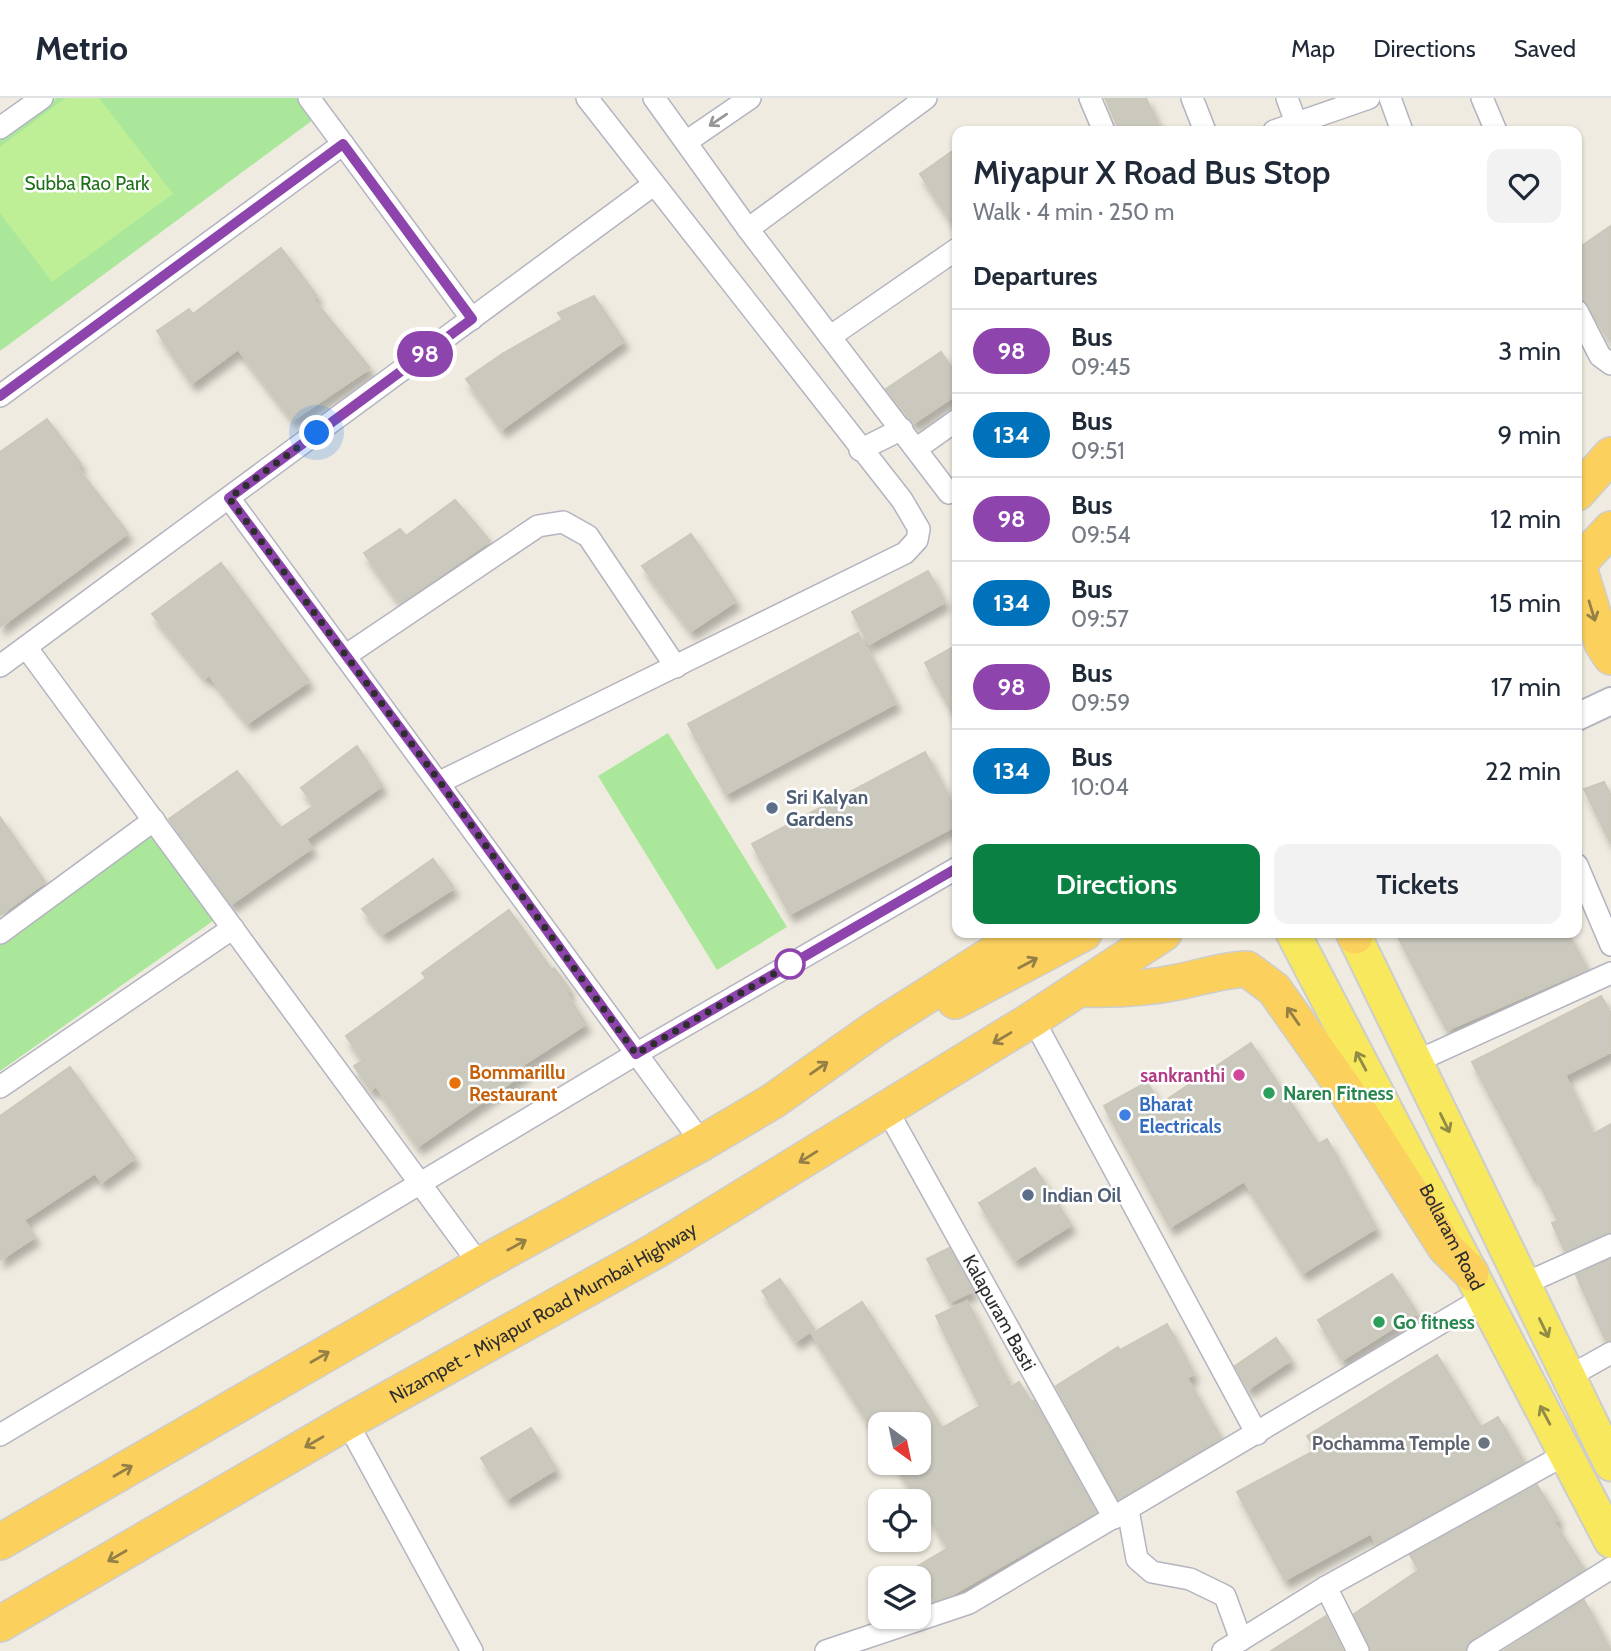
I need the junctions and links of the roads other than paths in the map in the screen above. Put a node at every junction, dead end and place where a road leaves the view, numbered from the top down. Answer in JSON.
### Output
{"nodes":[{"id":1,"x":42,"y":98,"type":"edge"},
{"id":2,"x":309,"y":98,"type":"edge"},
{"id":3,"x":587,"y":98,"type":"edge"},
{"id":4,"x":750,"y":98,"type":"edge"},
{"id":5,"x":926,"y":98,"type":"edge"},
{"id":6,"x":1090,"y":98,"type":"edge"},
{"id":7,"x":1192,"y":98,"type":"edge"},
{"id":8,"x":1287,"y":98,"type":"edge"},
{"id":9,"x":1369,"y":98,"type":"edge"},
{"id":10,"x":1390,"y":98,"type":"edge"},
{"id":11,"x":1482,"y":98,"type":"edge"},
{"id":12,"x":664,"y":102,"type":"edge"},
{"id":13,"x":1102,"y":126,"type":"edge"},
{"id":14,"x":1203,"y":126,"type":"edge"},
{"id":15,"x":1297,"y":126,"type":"edge"},
{"id":16,"x":1299,"y":126,"type":"edge"},
{"id":17,"x":1400,"y":126,"type":"edge"},
{"id":18,"x":1494,"y":126,"type":"edge"},
{"id":19,"x":0,"y":128,"type":"edge"},
{"id":20,"x":686,"y":142,"type":"junction"},
{"id":21,"x":343,"y":144,"type":"junction"},
{"id":22,"x":653,"y":185,"type":"junction"},
{"id":23,"x":748,"y":229,"type":"junction"},
{"id":24,"x":952,"y":252,"type":"edge"},
{"id":25,"x":472,"y":319,"type":"junction"},
{"id":26,"x":1582,"y":321,"type":"edge"},
{"id":27,"x":831,"y":336,"type":"junction"},
{"id":28,"x":1611,"y":364,"type":"edge"},
{"id":29,"x":0,"y":396,"type":"edge"},
{"id":30,"x":952,"y":424,"type":"edge"},
{"id":31,"x":902,"y":429,"type":"junction"},
{"id":32,"x":916,"y":449,"type":"junction"},
{"id":33,"x":860,"y":450,"type":"junction"},
{"id":34,"x":1611,"y":455,"type":"edge"},
{"id":35,"x":1582,"y":487,"type":"edge"},
{"id":36,"x":949,"y":493,"type":"dead end"},
{"id":37,"x":229,"y":498,"type":"junction"},
{"id":38,"x":1611,"y":529,"type":"edge"},
{"id":39,"x":1582,"y":559,"type":"edge"},
{"id":40,"x":1582,"y":580,"type":"edge"},
{"id":41,"x":26,"y":647,"type":"junction"},
{"id":42,"x":345,"y":656,"type":"junction"},
{"id":43,"x":1611,"y":657,"type":"edge"},
{"id":44,"x":0,"y":666,"type":"edge"},
{"id":45,"x":676,"y":667,"type":"junction"},
{"id":46,"x":1611,"y":701,"type":"edge"},
{"id":47,"x":1582,"y":715,"type":"edge"},
{"id":48,"x":440,"y":782,"type":"junction"},
{"id":49,"x":154,"y":820,"type":"junction"},
{"id":50,"x":952,"y":871,"type":"edge"},
{"id":51,"x":1582,"y":877,"type":"edge"},
{"id":52,"x":233,"y":928,"type":"junction"},
{"id":53,"x":0,"y":933,"type":"edge"},
{"id":54,"x":1017,"y":938,"type":"edge"},
{"id":55,"x":1075,"y":938,"type":"edge"},
{"id":56,"x":1157,"y":938,"type":"edge"},
{"id":57,"x":1296,"y":938,"type":"edge"},
{"id":58,"x":1357,"y":938,"type":"edge"},
{"id":59,"x":1611,"y":945,"type":"edge"},
{"id":60,"x":1611,"y":973,"type":"edge"},
{"id":61,"x":1081,"y":989,"type":"junction"},
{"id":62,"x":1033,"y":1019,"type":"junction"},
{"id":63,"x":876,"y":1028,"type":"junction"},
{"id":64,"x":636,"y":1054,"type":"junction"},
{"id":65,"x":1415,"y":1062,"type":"junction"},
{"id":66,"x":0,"y":1087,"type":"edge"},
{"id":67,"x":886,"y":1108,"type":"junction"},
{"id":68,"x":702,"y":1143,"type":"junction"},
{"id":69,"x":421,"y":1184,"type":"junction"},
{"id":70,"x":1611,"y":1245,"type":"edge"},
{"id":71,"x":480,"y":1265,"type":"junction"},
{"id":72,"x":1524,"y":1284,"type":"junction"},
{"id":73,"x":1477,"y":1285,"type":"junction"},
{"id":74,"x":1611,"y":1353,"type":"edge"},
{"id":75,"x":1568,"y":1377,"type":"junction"},
{"id":76,"x":347,"y":1422,"type":"junction"},
{"id":77,"x":1257,"y":1434,"type":"junction"},
{"id":78,"x":0,"y":1435,"type":"edge"},
{"id":79,"x":1606,"y":1443,"type":"edge"},
{"id":80,"x":1566,"y":1454,"type":"junction"},
{"id":81,"x":1121,"y":1514,"type":"junction"},
{"id":82,"x":1611,"y":1541,"type":"edge"},
{"id":83,"x":0,"y":1542,"type":"edge"},
{"id":84,"x":1611,"y":1568,"type":"edge"},
{"id":85,"x":1326,"y":1587,"type":"junction"},
{"id":86,"x":0,"y":1624,"type":"edge"},
{"id":87,"x":1241,"y":1640,"type":"junction"},
{"id":88,"x":472,"y":1651,"type":"edge"},
{"id":89,"x":826,"y":1651,"type":"edge"},
{"id":90,"x":1223,"y":1651,"type":"edge"},
{"id":91,"x":1358,"y":1651,"type":"edge"},
{"id":92,"x":1478,"y":1651,"type":"edge"}],
"edges":[{"from":1,"to":19,"type":"street"},
{"from":2,"to":21,"type":"street"},
{"from":3,"to":22,"type":"street"},
{"from":4,"to":20,"type":"street","one_way":true},
{"from":5,"to":23,"type":"street"},
{"from":6,"to":13,"type":"street"},
{"from":7,"to":14,"type":"street"},
{"from":8,"to":15,"type":"street"},
{"from":9,"to":16,"type":"street"},
{"from":10,"to":17,"type":"street"},
{"from":11,"to":18,"type":"street"},
{"from":12,"to":20,"type":"street"},
{"from":20,"to":23,"type":"street"},
{"from":21,"to":25,"type":"street"},
{"from":21,"to":29,"type":"street"},
{"from":22,"to":25,"type":"street"},
{"from":22,"to":33,"type":"street"},
{"from":23,"to":27,"type":"street"},
{"from":24,"to":27,"type":"street"},
{"from":25,"to":37,"type":"street"},
{"from":26,"to":28,"type":"street"},
{"from":27,"to":31,"type":"street"},
{"from":30,"to":32,"type":"street"},
{"from":31,"to":32,"type":"street"},
{"from":31,"to":33,"type":"street"},
{"from":32,"to":36,"type":"street"},
{"from":33,"to":45,"type":"street"},
{"from":34,"to":35,"type":"highway"},
{"from":37,"to":41,"type":"street"},
{"from":37,"to":42,"type":"street"},
{"from":38,"to":39,"type":"highway"},
{"from":40,"to":43,"type":"highway","one_way":true},
{"from":41,"to":44,"type":"street"},
{"from":41,"to":49,"type":"street"},
{"from":42,"to":45,"type":"street"},
{"from":42,"to":48,"type":"street"},
{"from":45,"to":48,"type":"street"},
{"from":46,"to":47,"type":"street"},
{"from":48,"to":64,"type":"street"},
{"from":49,"to":52,"type":"street"},
{"from":49,"to":53,"type":"street"},
{"from":50,"to":64,"type":"street"},
{"from":51,"to":59,"type":"street"},
{"from":52,"to":66,"type":"street"},
{"from":52,"to":69,"type":"street"},
{"from":54,"to":63,"type":"highway"},
{"from":63,"to":55,"type":"highway","one_way":true},
{"from":56,"to":61,"type":"highway","name":"Nizampet - Miyapur Road Mumbai Highway"},
{"from":73,"to":57,"type":"main road","name":"Bollaram Road","one_way":true},
{"from":58,"to":65,"type":"main road"},
{"from":60,"to":65,"type":"street"},
{"from":61,"to":62,"type":"highway","name":"Nizampet - Miyapur Road Mumbai Highway"},
{"from":73,"to":61,"type":"highway","one_way":true},
{"from":62,"to":67,"type":"highway","name":"Nizampet - Miyapur Road Mumbai Highway","one_way":true},
{"from":62,"to":77,"type":"street"},
{"from":68,"to":63,"type":"highway","one_way":true},
{"from":64,"to":68,"type":"street"},
{"from":64,"to":69,"type":"street"},
{"from":65,"to":72,"type":"main road","one_way":true},
{"from":67,"to":76,"type":"highway","name":"Nizampet - Miyapur Road Mumbai Highway","one_way":true},
{"from":67,"to":81,"type":"street","name":"Kalapuram Basti"},
{"from":71,"to":68,"type":"highway","one_way":true},
{"from":69,"to":71,"type":"street"},
{"from":69,"to":78,"type":"street"},
{"from":70,"to":72,"type":"street"},
{"from":83,"to":71,"type":"highway","one_way":true},
{"from":72,"to":75,"type":"main road","one_way":true},
{"from":73,"to":77,"type":"street"},
{"from":80,"to":73,"type":"main road","name":"Bollaram Road","one_way":true},
{"from":74,"to":75,"type":"street"},
{"from":75,"to":79,"type":"main road"},
{"from":76,"to":86,"type":"highway","name":"Nizampet - Miyapur Road Mumbai Highway","one_way":true},
{"from":76,"to":88,"type":"street"},
{"from":77,"to":81,"type":"street"},
{"from":80,"to":82,"type":"main road","name":"Bollaram Road"},
{"from":80,"to":85,"type":"street"},
{"from":81,"to":87,"type":"street","name":"Kalapuram Basti"},
{"from":81,"to":89,"type":"street"},
{"from":84,"to":92,"type":"street"},
{"from":85,"to":87,"type":"street"},
{"from":85,"to":91,"type":"street"},
{"from":87,"to":90,"type":"street"}]}
